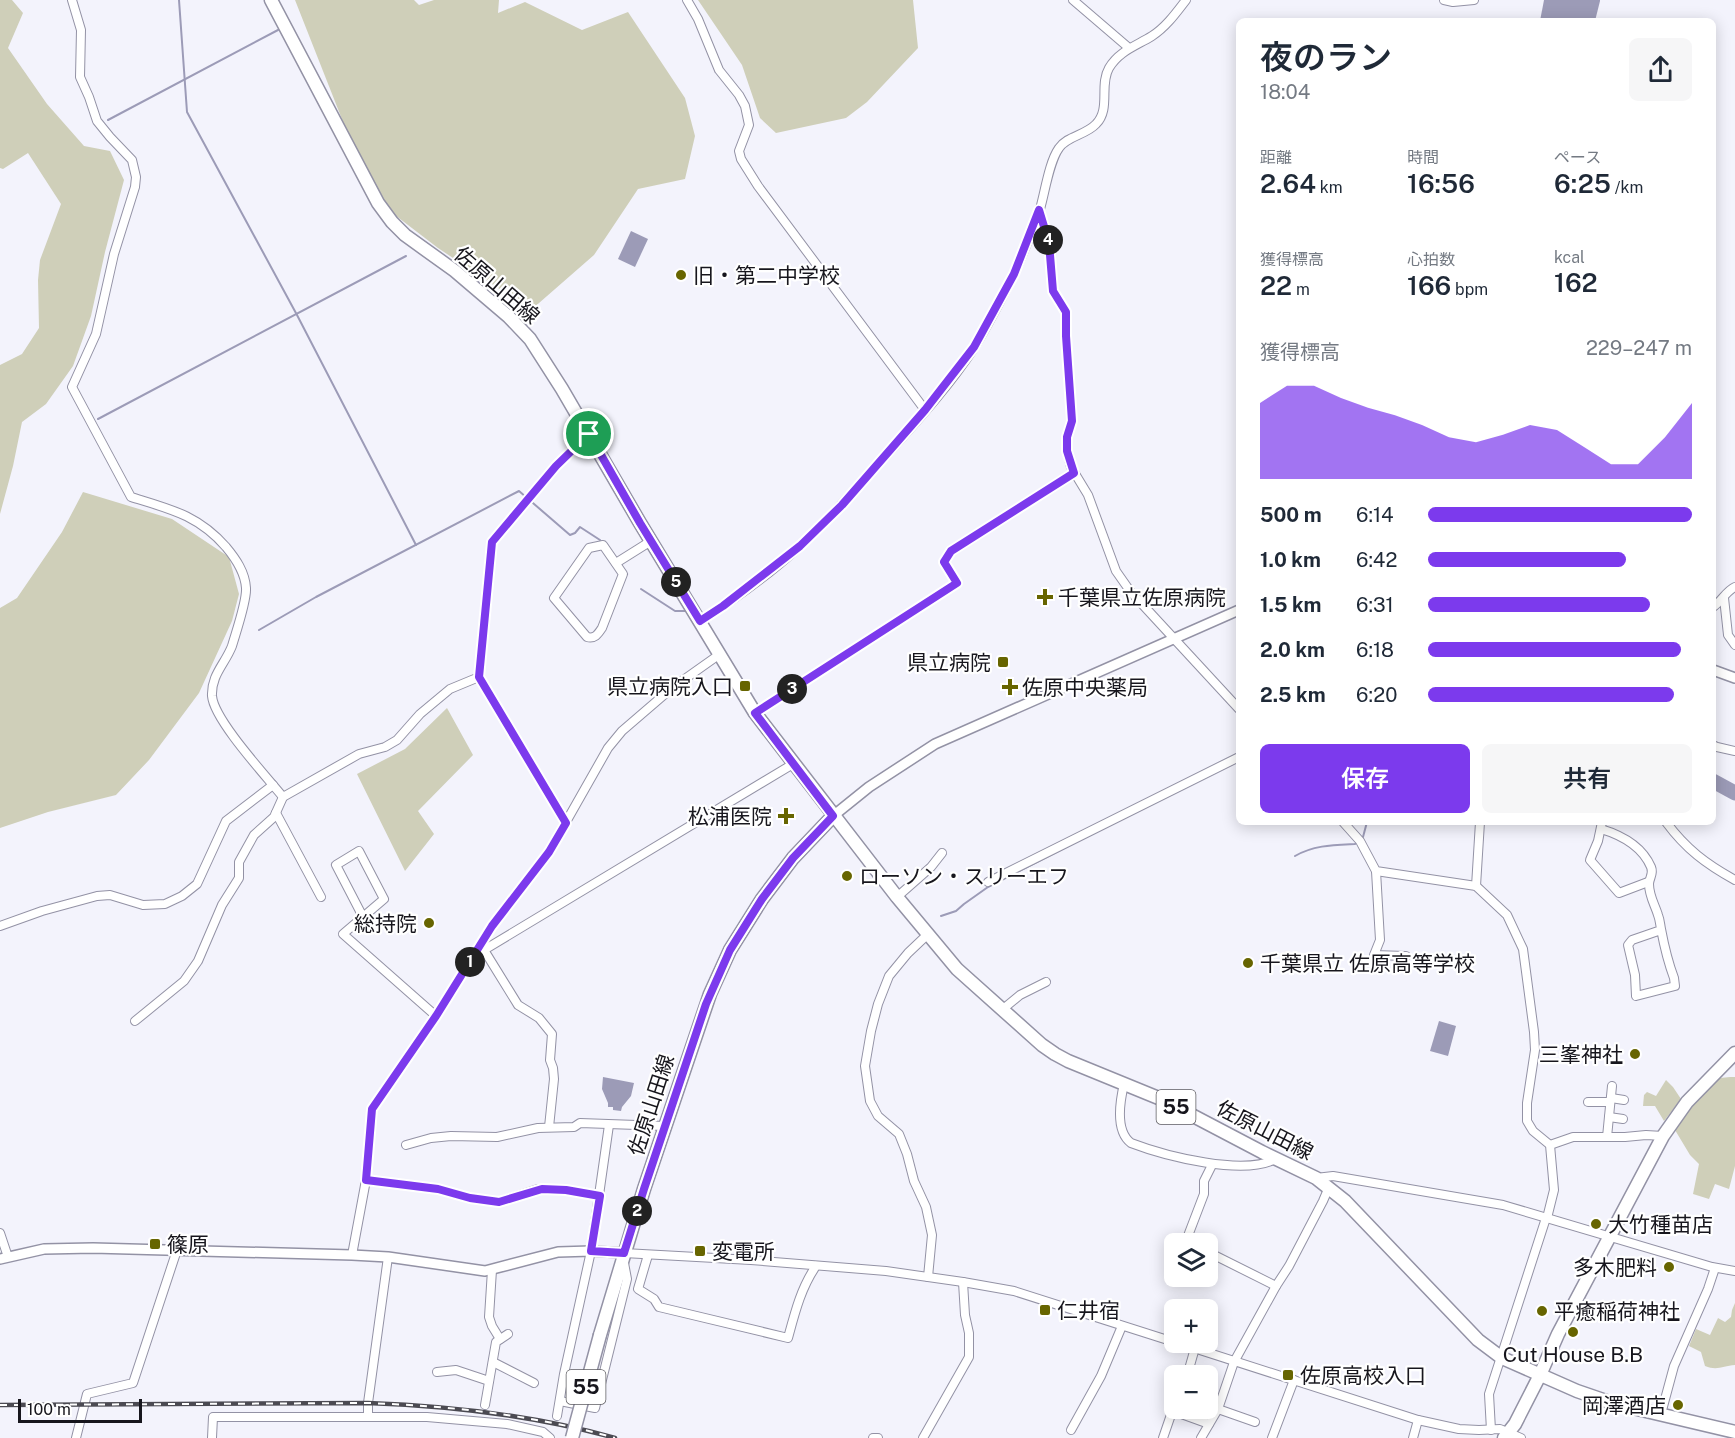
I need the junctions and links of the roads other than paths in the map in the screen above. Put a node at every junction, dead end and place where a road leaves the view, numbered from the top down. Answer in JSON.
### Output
{"nodes":[{"id":1,"x":72,"y":0,"type":"edge"},
{"id":2,"x":271,"y":0,"type":"edge"},
{"id":3,"x":687,"y":0,"type":"edge"},
{"id":4,"x":1073,"y":0,"type":"edge"},
{"id":5,"x":1186,"y":0,"type":"edge"},
{"id":6,"x":1444,"y":0,"type":"edge"},
{"id":7,"x":1474,"y":0,"type":"edge"},
{"id":8,"x":1129,"y":48,"type":"junction"},
{"id":9,"x":1039,"y":210,"type":"junction"},
{"id":10,"x":925,"y":410,"type":"junction"},
{"id":11,"x":589,"y":434,"type":"junction"},
{"id":12,"x":1074,"y":473,"type":"junction"},
{"id":13,"x":651,"y":541,"type":"junction"},
{"id":14,"x":616,"y":563,"type":"junction"},
{"id":15,"x":1735,"y":587,"type":"edge"},
{"id":16,"x":1724,"y":598,"type":"junction"},
{"id":17,"x":1716,"y":605,"type":"edge"},
{"id":18,"x":1236,"y":611,"type":"edge"},
{"id":19,"x":700,"y":621,"type":"junction"},
{"id":20,"x":1174,"y":638,"type":"junction"},
{"id":21,"x":1735,"y":645,"type":"edge"},
{"id":22,"x":720,"y":654,"type":"junction"},
{"id":23,"x":1716,"y":672,"type":"edge"},
{"id":24,"x":479,"y":677,"type":"junction"},
{"id":25,"x":1735,"y":678,"type":"edge"},
{"id":26,"x":1236,"y":705,"type":"edge"},
{"id":27,"x":755,"y":713,"type":"junction"},
{"id":28,"x":1716,"y":746,"type":"edge"},
{"id":29,"x":1735,"y":751,"type":"edge"},
{"id":30,"x":1236,"y":758,"type":"edge"},
{"id":31,"x":793,"y":764,"type":"junction"},
{"id":32,"x":273,"y":785,"type":"junction"},
{"id":33,"x":283,"y":797,"type":"junction"},
{"id":34,"x":276,"y":813,"type":"junction"},
{"id":35,"x":833,"y":816,"type":"junction"},
{"id":36,"x":566,"y":823,"type":"junction"},
{"id":37,"x":1346,"y":825,"type":"edge"},
{"id":38,"x":1480,"y":825,"type":"edge"},
{"id":39,"x":1601,"y":825,"type":"edge"},
{"id":40,"x":1668,"y":825,"type":"edge"},
{"id":41,"x":942,"y":853,"type":"dead end"},
{"id":42,"x":1376,"y":872,"type":"junction"},
{"id":43,"x":1735,"y":880,"type":"edge"},
{"id":44,"x":988,"y":882,"type":"dead end"},
{"id":45,"x":1648,"y":882,"type":"junction"},
{"id":46,"x":1476,"y":886,"type":"junction"},
{"id":47,"x":321,"y":897,"type":"dead end"},
{"id":48,"x":897,"y":897,"type":"junction"},
{"id":49,"x":363,"y":917,"type":"junction"},
{"id":50,"x":0,"y":926,"type":"edge"},
{"id":51,"x":1661,"y":930,"type":"junction"},
{"id":52,"x":927,"y":935,"type":"junction"},
{"id":53,"x":484,"y":950,"type":"junction"},
{"id":54,"x":1406,"y":956,"type":"dead end"},
{"id":55,"x":473,"y":957,"type":"junction"},
{"id":56,"x":1046,"y":982,"type":"dead end"},
{"id":57,"x":1003,"y":1009,"type":"junction"},
{"id":58,"x":436,"y":1016,"type":"junction"},
{"id":59,"x":135,"y":1021,"type":"dead end"},
{"id":60,"x":1735,"y":1053,"type":"edge"},
{"id":61,"x":1124,"y":1084,"type":"junction"},
{"id":62,"x":1612,"y":1086,"type":"dead end"},
{"id":63,"x":1611,"y":1100,"type":"junction"},
{"id":64,"x":1624,"y":1100,"type":"dead end"},
{"id":65,"x":1588,"y":1102,"type":"dead end"},
{"id":66,"x":1609,"y":1117,"type":"junction"},
{"id":67,"x":1623,"y":1119,"type":"dead end"},
{"id":68,"x":609,"y":1125,"type":"junction"},
{"id":69,"x":665,"y":1126,"type":"junction"},
{"id":70,"x":549,"y":1127,"type":"junction"},
{"id":71,"x":1663,"y":1136,"type":"junction"},
{"id":72,"x":1607,"y":1137,"type":"junction"},
{"id":73,"x":406,"y":1145,"type":"dead end"},
{"id":74,"x":1550,"y":1145,"type":"junction"},
{"id":75,"x":1277,"y":1158,"type":"junction"},
{"id":76,"x":1212,"y":1165,"type":"junction"},
{"id":77,"x":1316,"y":1178,"type":"junction"},
{"id":78,"x":366,"y":1180,"type":"junction"},
{"id":79,"x":1329,"y":1187,"type":"junction"},
{"id":80,"x":600,"y":1196,"type":"junction"},
{"id":81,"x":1547,"y":1218,"type":"junction"},
{"id":82,"x":0,"y":1233,"type":"edge"},
{"id":83,"x":1189,"y":1233,"type":"edge"},
{"id":84,"x":1610,"y":1237,"type":"junction"},
{"id":85,"x":177,"y":1250,"type":"junction"},
{"id":86,"x":591,"y":1251,"type":"junction"},
{"id":87,"x":352,"y":1255,"type":"junction"},
{"id":88,"x":648,"y":1255,"type":"junction"},
{"id":89,"x":624,"y":1256,"type":"junction"},
{"id":90,"x":388,"y":1257,"type":"junction"},
{"id":91,"x":1218,"y":1257,"type":"edge"},
{"id":92,"x":4,"y":1258,"type":"edge"},
{"id":93,"x":816,"y":1266,"type":"junction"},
{"id":94,"x":1714,"y":1268,"type":"junction"},
{"id":95,"x":492,"y":1270,"type":"junction"},
{"id":96,"x":1735,"y":1271,"type":"edge"},
{"id":97,"x":928,"y":1277,"type":"junction"},
{"id":98,"x":963,"y":1282,"type":"junction"},
{"id":99,"x":1275,"y":1286,"type":"junction"},
{"id":100,"x":1122,"y":1326,"type":"junction"},
{"id":101,"x":508,"y":1334,"type":"dead end"},
{"id":102,"x":500,"y":1339,"type":"junction"},
{"id":103,"x":1164,"y":1339,"type":"edge"},
{"id":104,"x":1209,"y":1353,"type":"edge"},
{"id":105,"x":1502,"y":1358,"type":"junction"},
{"id":106,"x":493,"y":1362,"type":"junction"},
{"id":107,"x":1234,"y":1362,"type":"junction"},
{"id":108,"x":437,"y":1372,"type":"dead end"},
{"id":109,"x":1540,"y":1376,"type":"junction"},
{"id":110,"x":1294,"y":1380,"type":"junction"},
{"id":111,"x":489,"y":1381,"type":"junction"},
{"id":112,"x":534,"y":1383,"type":"dead end"},
{"id":113,"x":560,"y":1401,"type":"junction"},
{"id":114,"x":485,"y":1405,"type":"dead end"},
{"id":115,"x":1218,"y":1409,"type":"joint"},
{"id":116,"x":1661,"y":1414,"type":"junction"},
{"id":117,"x":368,"y":1416,"type":"junction"},
{"id":118,"x":557,"y":1416,"type":"dead end"},
{"id":119,"x":1170,"y":1419,"type":"edge"},
{"id":120,"x":1197,"y":1419,"type":"edge"},
{"id":121,"x":1212,"y":1419,"type":"edge"},
{"id":122,"x":1418,"y":1420,"type":"junction"},
{"id":123,"x":1255,"y":1422,"type":"dead end"},
{"id":124,"x":1209,"y":1424,"type":"junction"},
{"id":125,"x":1071,"y":1430,"type":"dead end"},
{"id":126,"x":1491,"y":1430,"type":"junction"},
{"id":127,"x":1735,"y":1432,"type":"edge"},
{"id":128,"x":1506,"y":1435,"type":"edge"},
{"id":129,"x":76,"y":1438,"type":"edge"},
{"id":130,"x":212,"y":1438,"type":"edge"},
{"id":131,"x":550,"y":1438,"type":"edge"},
{"id":132,"x":572,"y":1438,"type":"edge"},
{"id":133,"x":873,"y":1438,"type":"edge"},
{"id":134,"x":878,"y":1438,"type":"edge"},
{"id":135,"x":923,"y":1438,"type":"edge"},
{"id":136,"x":1163,"y":1438,"type":"edge"},
{"id":137,"x":1201,"y":1438,"type":"edge"},
{"id":138,"x":1272,"y":1438,"type":"edge"},
{"id":139,"x":1413,"y":1438,"type":"edge"},
{"id":140,"x":1521,"y":1438,"type":"edge"}],
"edges":[{"from":1,"to":32,"type":"street"},
{"from":2,"to":11,"type":"main road","name":"佐原山田線","number":"55"},
{"from":3,"to":10,"type":"street"},
{"from":4,"to":8,"type":"street"},
{"from":5,"to":8,"type":"street"},
{"from":6,"to":7,"type":"street"},
{"from":8,"to":9,"type":"street"},
{"from":9,"to":10,"type":"street"},
{"from":9,"to":12,"type":"street"},
{"from":10,"to":19,"type":"street"},
{"from":11,"to":13,"type":"main road","name":"佐原山田線","number":"55"},
{"from":11,"to":24,"type":"street"},
{"from":12,"to":20,"type":"street"},
{"from":12,"to":27,"type":"street"},
{"from":13,"to":14,"type":"street"},
{"from":13,"to":19,"type":"main road","name":"佐原山田線","number":"55"},
{"from":14,"to":14,"type":"street"},
{"from":15,"to":16,"type":"street"},
{"from":16,"to":17,"type":"street"},
{"from":16,"to":21,"type":"street"},
{"from":18,"to":20,"type":"street"},
{"from":19,"to":22,"type":"main road","name":"佐原山田線","number":"55"},
{"from":20,"to":26,"type":"street"},
{"from":20,"to":35,"type":"street"},
{"from":22,"to":27,"type":"main road","name":"佐原山田線","number":"55"},
{"from":22,"to":36,"type":"street"},
{"from":23,"to":25,"type":"street"},
{"from":24,"to":33,"type":"street"},
{"from":24,"to":36,"type":"street"},
{"from":27,"to":31,"type":"main road","name":"佐原山田線","number":"55"},
{"from":28,"to":29,"type":"street"},
{"from":30,"to":44,"type":"street"},
{"from":31,"to":35,"type":"main road","name":"佐原山田線","number":"55"},
{"from":31,"to":53,"type":"street"},
{"from":32,"to":33,"type":"street"},
{"from":32,"to":50,"type":"street"},
{"from":33,"to":34,"type":"street"},
{"from":34,"to":47,"type":"street"},
{"from":34,"to":59,"type":"street"},
{"from":35,"to":48,"type":"main road","name":"佐原山田線","number":"55"},
{"from":35,"to":69,"type":"main road","name":"佐原山田線","number":"55"},
{"from":36,"to":55,"type":"street"},
{"from":37,"to":42,"type":"street"},
{"from":38,"to":46,"type":"street"},
{"from":39,"to":45,"type":"street"},
{"from":39,"to":45,"type":"street"},
{"from":40,"to":43,"type":"street"},
{"from":41,"to":48,"type":"street"},
{"from":42,"to":46,"type":"street"},
{"from":42,"to":54,"type":"street"},
{"from":45,"to":51,"type":"street"},
{"from":46,"to":74,"type":"street"},
{"from":48,"to":52,"type":"main road","name":"佐原山田線","number":"55"},
{"from":49,"to":49,"type":"street"},
{"from":49,"to":58,"type":"street"},
{"from":51,"to":51,"type":"street"},
{"from":52,"to":57,"type":"main road","name":"佐原山田線","number":"55"},
{"from":52,"to":97,"type":"street"},
{"from":53,"to":55,"type":"street"},
{"from":53,"to":70,"type":"street"},
{"from":55,"to":58,"type":"street"},
{"from":56,"to":57,"type":"street"},
{"from":57,"to":61,"type":"main road","name":"佐原山田線","number":"55"},
{"from":58,"to":78,"type":"street"},
{"from":60,"to":71,"type":"main road"},
{"from":61,"to":75,"type":"main road","name":"佐原山田線","number":"55"},
{"from":61,"to":76,"type":"street"},
{"from":62,"to":63,"type":"street"},
{"from":63,"to":64,"type":"street"},
{"from":63,"to":65,"type":"street"},
{"from":63,"to":66,"type":"street"},
{"from":66,"to":67,"type":"street"},
{"from":66,"to":72,"type":"street"},
{"from":68,"to":69,"type":"street"},
{"from":68,"to":70,"type":"street"},
{"from":68,"to":80,"type":"street"},
{"from":69,"to":89,"type":"main road","name":"佐原山田線","number":"55"},
{"from":70,"to":73,"type":"street"},
{"from":71,"to":72,"type":"street"},
{"from":71,"to":84,"type":"main road"},
{"from":72,"to":74,"type":"street"},
{"from":74,"to":81,"type":"street"},
{"from":75,"to":76,"type":"street"},
{"from":75,"to":77,"type":"main road","name":"佐原山田線","number":"55"},
{"from":76,"to":83,"type":"street"},
{"from":77,"to":79,"type":"main road","name":"佐原山田線","number":"55"},
{"from":77,"to":81,"type":"street"},
{"from":78,"to":80,"type":"street"},
{"from":78,"to":87,"type":"street"},
{"from":79,"to":99,"type":"street"},
{"from":79,"to":105,"type":"main road","name":"佐原山田線","number":"55"},
{"from":80,"to":86,"type":"street"},
{"from":81,"to":84,"type":"street"},
{"from":81,"to":105,"type":"street"},
{"from":82,"to":92,"type":"street"},
{"from":84,"to":94,"type":"street"},
{"from":84,"to":109,"type":"main road"},
{"from":85,"to":87,"type":"street"},
{"from":85,"to":92,"type":"street"},
{"from":85,"to":129,"type":"street"},
{"from":86,"to":89,"type":"street"},
{"from":86,"to":95,"type":"street"},
{"from":86,"to":113,"type":"street"},
{"from":87,"to":90,"type":"street"},
{"from":88,"to":89,"type":"street"},
{"from":88,"to":93,"type":"street"},
{"from":88,"to":93,"type":"street"},
{"from":89,"to":113,"type":"street"},
{"from":89,"to":132,"type":"main road","name":"佐原山田線","number":"55","bridge":true},
{"from":90,"to":95,"type":"street"},
{"from":90,"to":117,"type":"street"},
{"from":91,"to":99,"type":"street"},
{"from":93,"to":97,"type":"street"},
{"from":94,"to":96,"type":"street"},
{"from":94,"to":116,"type":"street"},
{"from":95,"to":102,"type":"street"},
{"from":97,"to":98,"type":"street"},
{"from":98,"to":100,"type":"street"},
{"from":98,"to":135,"type":"street"},
{"from":99,"to":107,"type":"street"},
{"from":100,"to":103,"type":"street"},
{"from":100,"to":125,"type":"street"},
{"from":101,"to":102,"type":"street"},
{"from":102,"to":106,"type":"street"},
{"from":104,"to":107,"type":"street"},
{"from":105,"to":109,"type":"main road","name":"佐原山田線","number":"55"},
{"from":105,"to":126,"type":"street"},
{"from":106,"to":111,"type":"street"},
{"from":106,"to":112,"type":"street"},
{"from":107,"to":110,"type":"street"},
{"from":107,"to":115,"type":"street"},
{"from":108,"to":111,"type":"street"},
{"from":109,"to":116,"type":"main road","number":"55"},
{"from":109,"to":128,"type":"main road"},
{"from":110,"to":122,"type":"street"},
{"from":110,"to":138,"type":"street"},
{"from":111,"to":114,"type":"street"},
{"from":113,"to":118,"type":"street"},
{"from":115,"to":123,"type":"street"},
{"from":116,"to":127,"type":"main road","number":"55"},
{"from":117,"to":130,"type":"street"},
{"from":117,"to":131,"type":"street"},
{"from":119,"to":136,"type":"street"},
{"from":120,"to":124,"type":"street"},
{"from":121,"to":124,"type":"street"},
{"from":122,"to":126,"type":"street"},
{"from":122,"to":139,"type":"street"},
{"from":124,"to":137,"type":"street"},
{"from":126,"to":128,"type":"street"},
{"from":128,"to":140,"type":"street"},
{"from":133,"to":134,"type":"street"}]}
